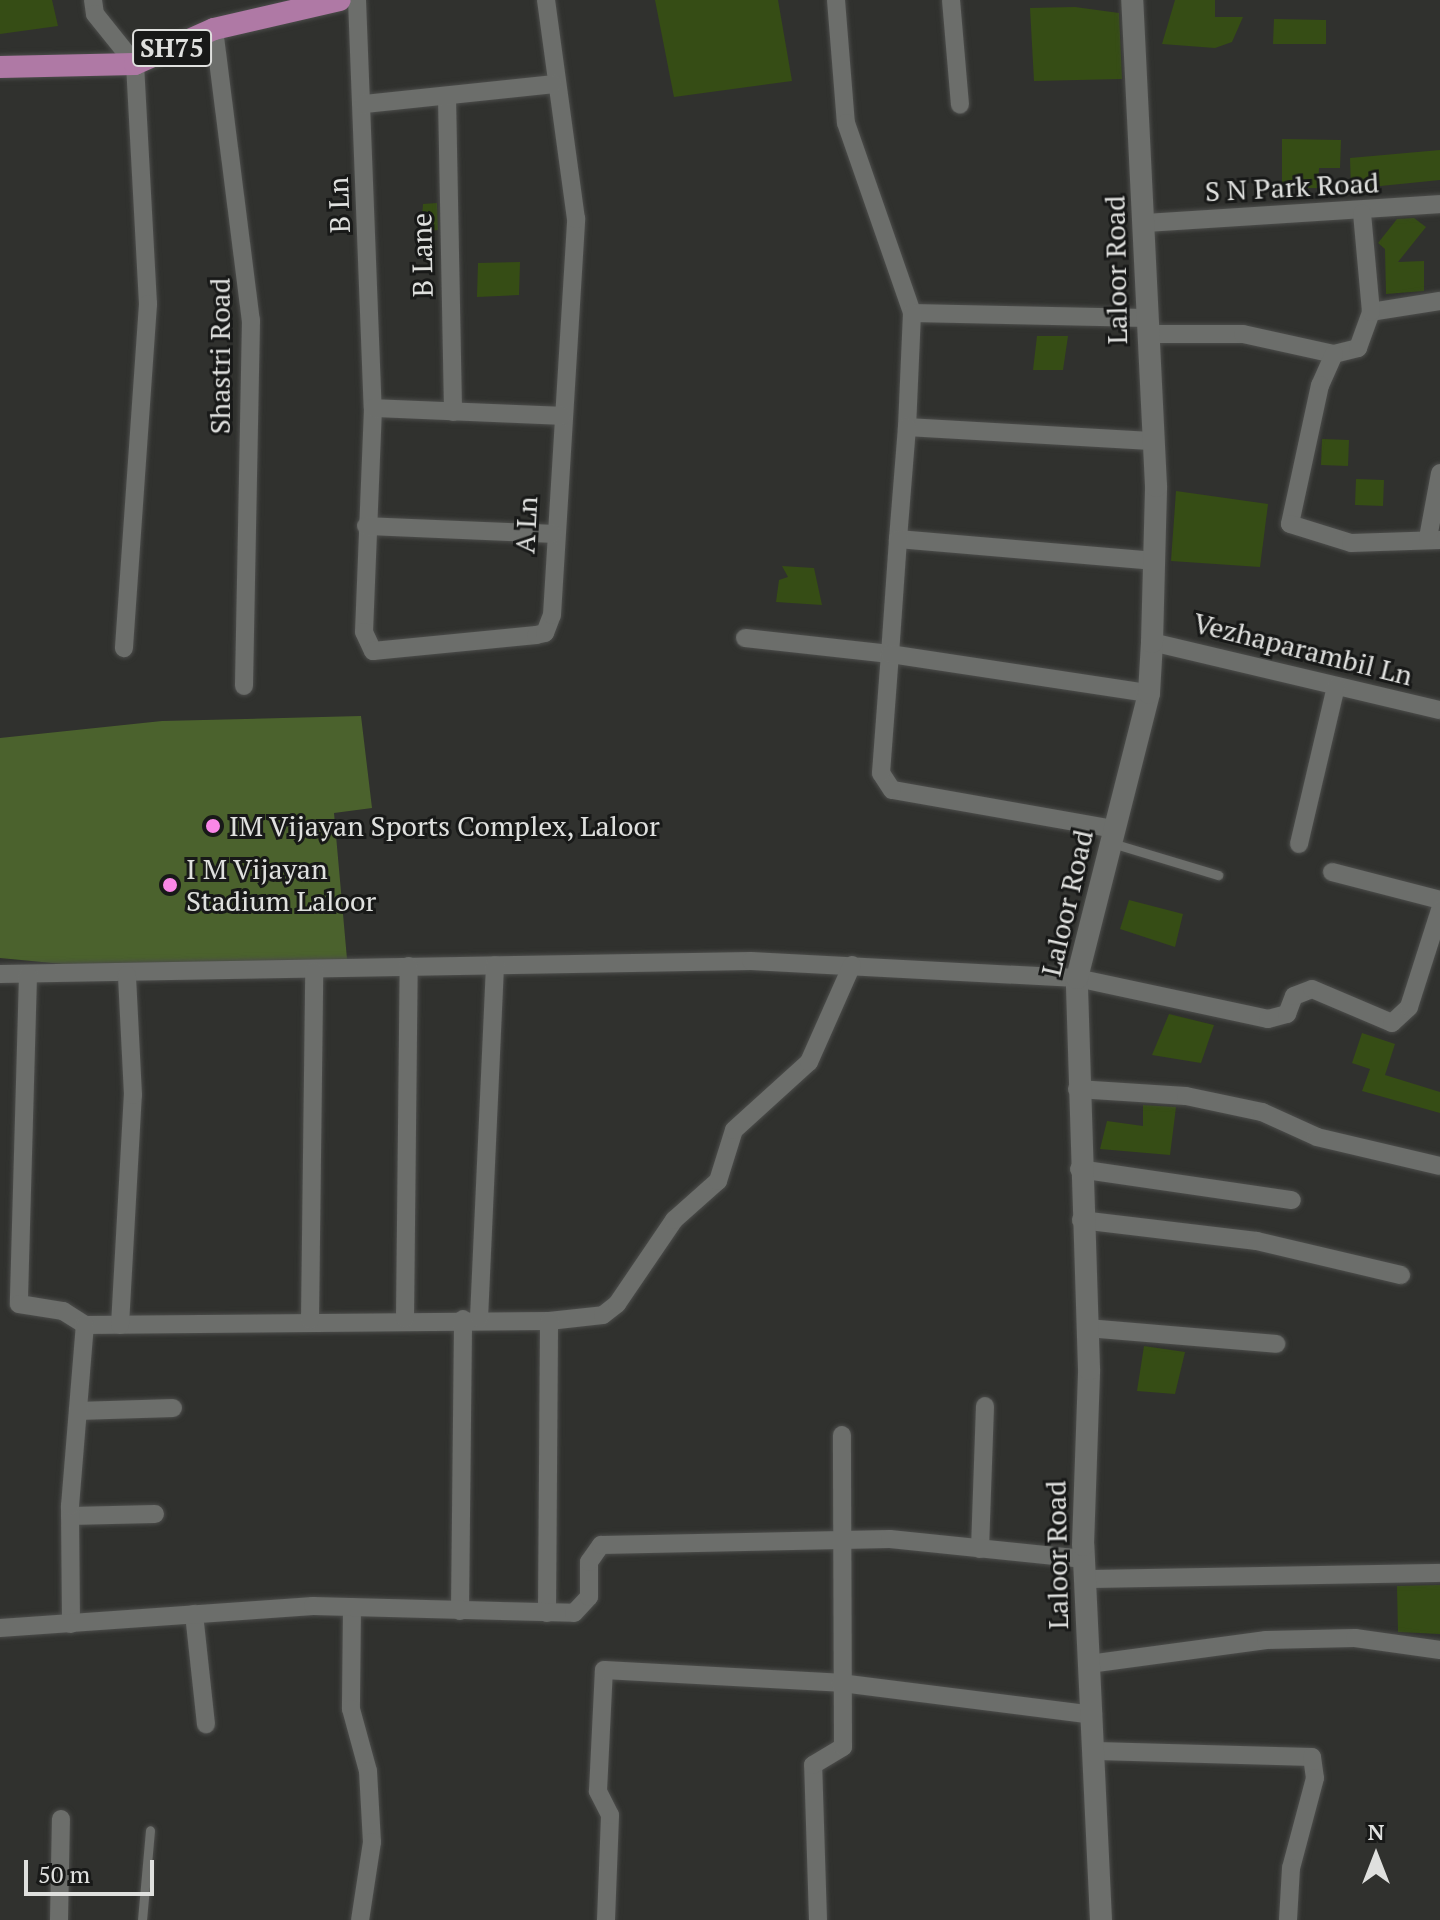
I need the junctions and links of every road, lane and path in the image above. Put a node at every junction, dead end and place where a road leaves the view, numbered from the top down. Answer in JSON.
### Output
{"nodes":[{"id":1,"x":93,"y":0,"type":"edge"},
{"id":2,"x":340,"y":0,"type":"edge"},
{"id":3,"x":357,"y":0,"type":"edge"},
{"id":4,"x":546,"y":0,"type":"edge"},
{"id":5,"x":836,"y":0,"type":"edge"},
{"id":6,"x":951,"y":0,"type":"edge"},
{"id":7,"x":1132,"y":0,"type":"edge"},
{"id":8,"x":214,"y":29,"type":"junction"},
{"id":9,"x":135,"y":64,"type":"junction"},
{"id":10,"x":0,"y":67,"type":"edge"},
{"id":11,"x":553,"y":84,"type":"junction"},
{"id":12,"x":447,"y":97,"type":"junction"},
{"id":13,"x":364,"y":104,"type":"junction"},
{"id":14,"x":960,"y":105,"type":"dead end"},
{"id":15,"x":1440,"y":204,"type":"edge"},
{"id":16,"x":1362,"y":213,"type":"junction"},
{"id":17,"x":1147,"y":223,"type":"junction"},
{"id":18,"x":1440,"y":301,"type":"edge"},
{"id":19,"x":1371,"y":312,"type":"junction"},
{"id":20,"x":912,"y":313,"type":"junction"},
{"id":21,"x":1146,"y":326,"type":"junction"},
{"id":22,"x":1334,"y":354,"type":"junction"},
{"id":23,"x":373,"y":408,"type":"junction"},
{"id":24,"x":453,"y":412,"type":"junction"},
{"id":25,"x":562,"y":416,"type":"junction"},
{"id":26,"x":907,"y":427,"type":"junction"},
{"id":27,"x":1151,"y":441,"type":"junction"},
{"id":28,"x":1440,"y":473,"type":"edge"},
{"id":29,"x":366,"y":526,"type":"junction"},
{"id":30,"x":553,"y":534,"type":"junction"},
{"id":31,"x":898,"y":539,"type":"junction"},
{"id":32,"x":1434,"y":539,"type":"edge"},
{"id":33,"x":1155,"y":561,"type":"junction"},
{"id":34,"x":745,"y":638,"type":"dead end"},
{"id":35,"x":1152,"y":642,"type":"junction"},
{"id":36,"x":124,"y":648,"type":"dead end"},
{"id":37,"x":890,"y":654,"type":"junction"},
{"id":38,"x":244,"y":686,"type":"dead end"},
{"id":39,"x":1336,"y":686,"type":"junction"},
{"id":40,"x":1149,"y":693,"type":"junction"},
{"id":41,"x":1440,"y":710,"type":"edge"},
{"id":42,"x":1113,"y":836,"type":"junction"},
{"id":43,"x":1299,"y":844,"type":"dead end"},
{"id":44,"x":1332,"y":872,"type":"dead end"},
{"id":45,"x":1218,"y":875,"type":"dead end"},
{"id":46,"x":1440,"y":900,"type":"edge"},
{"id":47,"x":1440,"y":910,"type":"edge"},
{"id":48,"x":495,"y":965,"type":"junction"},
{"id":49,"x":852,"y":965,"type":"junction"},
{"id":50,"x":409,"y":966,"type":"junction"},
{"id":51,"x":314,"y":971,"type":"junction"},
{"id":52,"x":0,"y":974,"type":"edge"},
{"id":53,"x":28,"y":975,"type":"junction"},
{"id":54,"x":127,"y":975,"type":"junction"},
{"id":55,"x":1077,"y":978,"type":"junction"},
{"id":56,"x":1077,"y":1089,"type":"junction"},
{"id":57,"x":1440,"y":1166,"type":"edge"},
{"id":58,"x":1079,"y":1169,"type":"junction"},
{"id":59,"x":1292,"y":1200,"type":"dead end"},
{"id":60,"x":1081,"y":1220,"type":"junction"},
{"id":61,"x":1401,"y":1275,"type":"dead end"},
{"id":62,"x":405,"y":1319,"type":"junction"},
{"id":63,"x":471,"y":1319,"type":"junction"},
{"id":64,"x":310,"y":1320,"type":"junction"},
{"id":65,"x":549,"y":1321,"type":"junction"},
{"id":66,"x":85,"y":1325,"type":"junction"},
{"id":67,"x":120,"y":1325,"type":"junction"},
{"id":68,"x":1087,"y":1328,"type":"junction"},
{"id":69,"x":1276,"y":1344,"type":"dead end"},
{"id":70,"x":985,"y":1406,"type":"dead end"},
{"id":71,"x":173,"y":1408,"type":"dead end"},
{"id":72,"x":78,"y":1411,"type":"junction"},
{"id":73,"x":842,"y":1435,"type":"dead end"},
{"id":74,"x":155,"y":1514,"type":"dead end"},
{"id":75,"x":70,"y":1516,"type":"junction"},
{"id":76,"x":839,"y":1540,"type":"junction"},
{"id":77,"x":980,"y":1549,"type":"junction"},
{"id":78,"x":1084,"y":1569,"type":"junction"},
{"id":79,"x":1440,"y":1573,"type":"edge"},
{"id":80,"x":352,"y":1607,"type":"junction"},
{"id":81,"x":460,"y":1611,"type":"junction"},
{"id":82,"x":547,"y":1613,"type":"junction"},
{"id":83,"x":194,"y":1614,"type":"junction"},
{"id":84,"x":71,"y":1624,"type":"junction"},
{"id":85,"x":0,"y":1628,"type":"edge"},
{"id":86,"x":1440,"y":1650,"type":"edge"},
{"id":87,"x":1089,"y":1664,"type":"junction"},
{"id":88,"x":841,"y":1683,"type":"junction"},
{"id":89,"x":1093,"y":1715,"type":"junction"},
{"id":90,"x":206,"y":1724,"type":"dead end"},
{"id":91,"x":1097,"y":1751,"type":"junction"},
{"id":92,"x":61,"y":1819,"type":"dead end"},
{"id":93,"x":150,"y":1830,"type":"dead end"},
{"id":94,"x":59,"y":1920,"type":"edge"},
{"id":95,"x":142,"y":1920,"type":"edge"},
{"id":96,"x":360,"y":1920,"type":"edge"},
{"id":97,"x":606,"y":1920,"type":"edge"},
{"id":98,"x":818,"y":1920,"type":"edge"},
{"id":99,"x":1101,"y":1920,"type":"edge"},
{"id":100,"x":1288,"y":1920,"type":"edge"}],
"edges":[{"from":1,"to":9,"type":"street"},
{"from":2,"to":8,"type":"main road","number":"SH75"},
{"from":3,"to":13,"type":"street","name":"B Ln"},
{"from":4,"to":11,"type":"street","name":"A Ln"},
{"from":5,"to":20,"type":"street"},
{"from":6,"to":14,"type":"street"},
{"from":7,"to":17,"type":"street","name":"Laloor Road"},
{"from":8,"to":9,"type":"main road","number":"SH75"},
{"from":8,"to":38,"type":"street","name":"Shastri Road"},
{"from":9,"to":10,"type":"main road","number":"SH75"},
{"from":9,"to":36,"type":"street"},
{"from":11,"to":12,"type":"street"},
{"from":11,"to":25,"type":"street","name":"A Ln"},
{"from":12,"to":13,"type":"street"},
{"from":12,"to":24,"type":"street","name":"B Lane"},
{"from":13,"to":23,"type":"street","name":"B Ln"},
{"from":15,"to":16,"type":"street","name":"S N Park Road"},
{"from":16,"to":17,"type":"street","name":"S N Park Road"},
{"from":16,"to":19,"type":"street"},
{"from":17,"to":21,"type":"street","name":"Laloor Road"},
{"from":18,"to":19,"type":"street"},
{"from":19,"to":22,"type":"street"},
{"from":20,"to":21,"type":"street"},
{"from":20,"to":26,"type":"street"},
{"from":21,"to":22,"type":"street"},
{"from":21,"to":27,"type":"street","name":"Laloor Road"},
{"from":22,"to":32,"type":"street"},
{"from":23,"to":24,"type":"street"},
{"from":23,"to":29,"type":"street","name":"A Ln"},
{"from":24,"to":25,"type":"street"},
{"from":25,"to":30,"type":"street","name":"A Ln"},
{"from":26,"to":27,"type":"street"},
{"from":26,"to":31,"type":"street"},
{"from":27,"to":33,"type":"street","name":"Laloor Road"},
{"from":28,"to":32,"type":"street"},
{"from":29,"to":30,"type":"street"},
{"from":29,"to":30,"type":"street","name":"A Ln"},
{"from":31,"to":33,"type":"street"},
{"from":31,"to":37,"type":"street"},
{"from":33,"to":35,"type":"street","name":"Laloor Road"},
{"from":34,"to":37,"type":"street"},
{"from":35,"to":39,"type":"street","name":"Vezhaparambil Ln"},
{"from":35,"to":40,"type":"street","name":"Laloor Road"},
{"from":37,"to":40,"type":"street"},
{"from":37,"to":42,"type":"street"},
{"from":39,"to":41,"type":"street","name":"Vezhaparambil Ln"},
{"from":39,"to":43,"type":"street"},
{"from":40,"to":42,"type":"street","name":"Laloor Road"},
{"from":42,"to":45,"type":"lane"},
{"from":42,"to":55,"type":"street","name":"Laloor Road"},
{"from":44,"to":46,"type":"street"},
{"from":47,"to":55,"type":"street"},
{"from":48,"to":49,"type":"street"},
{"from":48,"to":50,"type":"street"},
{"from":48,"to":63,"type":"street"},
{"from":49,"to":55,"type":"street"},
{"from":49,"to":65,"type":"street"},
{"from":50,"to":51,"type":"street"},
{"from":50,"to":62,"type":"street"},
{"from":51,"to":54,"type":"street"},
{"from":51,"to":64,"type":"street"},
{"from":52,"to":53,"type":"street"},
{"from":53,"to":54,"type":"street"},
{"from":53,"to":66,"type":"street"},
{"from":54,"to":67,"type":"street"},
{"from":55,"to":56,"type":"street","name":"Laloor Road"},
{"from":56,"to":57,"type":"street"},
{"from":56,"to":58,"type":"street","name":"Laloor Road"},
{"from":58,"to":59,"type":"street"},
{"from":58,"to":60,"type":"street","name":"Laloor Road"},
{"from":60,"to":61,"type":"street"},
{"from":60,"to":68,"type":"street","name":"Laloor Road"},
{"from":62,"to":63,"type":"street"},
{"from":62,"to":64,"type":"street"},
{"from":63,"to":65,"type":"street"},
{"from":63,"to":81,"type":"street"},
{"from":64,"to":67,"type":"street"},
{"from":65,"to":82,"type":"street"},
{"from":66,"to":67,"type":"street"},
{"from":66,"to":72,"type":"street"},
{"from":68,"to":69,"type":"street"},
{"from":68,"to":78,"type":"street","name":"Laloor Road"},
{"from":70,"to":77,"type":"street"},
{"from":71,"to":72,"type":"street"},
{"from":72,"to":75,"type":"street"},
{"from":73,"to":76,"type":"street"},
{"from":74,"to":75,"type":"street"},
{"from":75,"to":84,"type":"street"},
{"from":76,"to":77,"type":"street"},
{"from":76,"to":82,"type":"street"},
{"from":76,"to":88,"type":"street"},
{"from":77,"to":78,"type":"street"},
{"from":78,"to":79,"type":"street"},
{"from":78,"to":87,"type":"street","name":"Laloor Road"},
{"from":80,"to":81,"type":"street"},
{"from":80,"to":83,"type":"street"},
{"from":80,"to":96,"type":"street"},
{"from":81,"to":82,"type":"street"},
{"from":83,"to":84,"type":"street"},
{"from":83,"to":90,"type":"street"},
{"from":84,"to":85,"type":"street"},
{"from":86,"to":87,"type":"street"},
{"from":87,"to":89,"type":"street","name":"Laloor Road"},
{"from":88,"to":89,"type":"street"},
{"from":88,"to":97,"type":"street"},
{"from":88,"to":98,"type":"street"},
{"from":89,"to":91,"type":"street","name":"Laloor Road"},
{"from":91,"to":99,"type":"street","name":"Laloor Road"},
{"from":91,"to":100,"type":"street"},
{"from":92,"to":94,"type":"street"},
{"from":93,"to":95,"type":"lane"}]}
